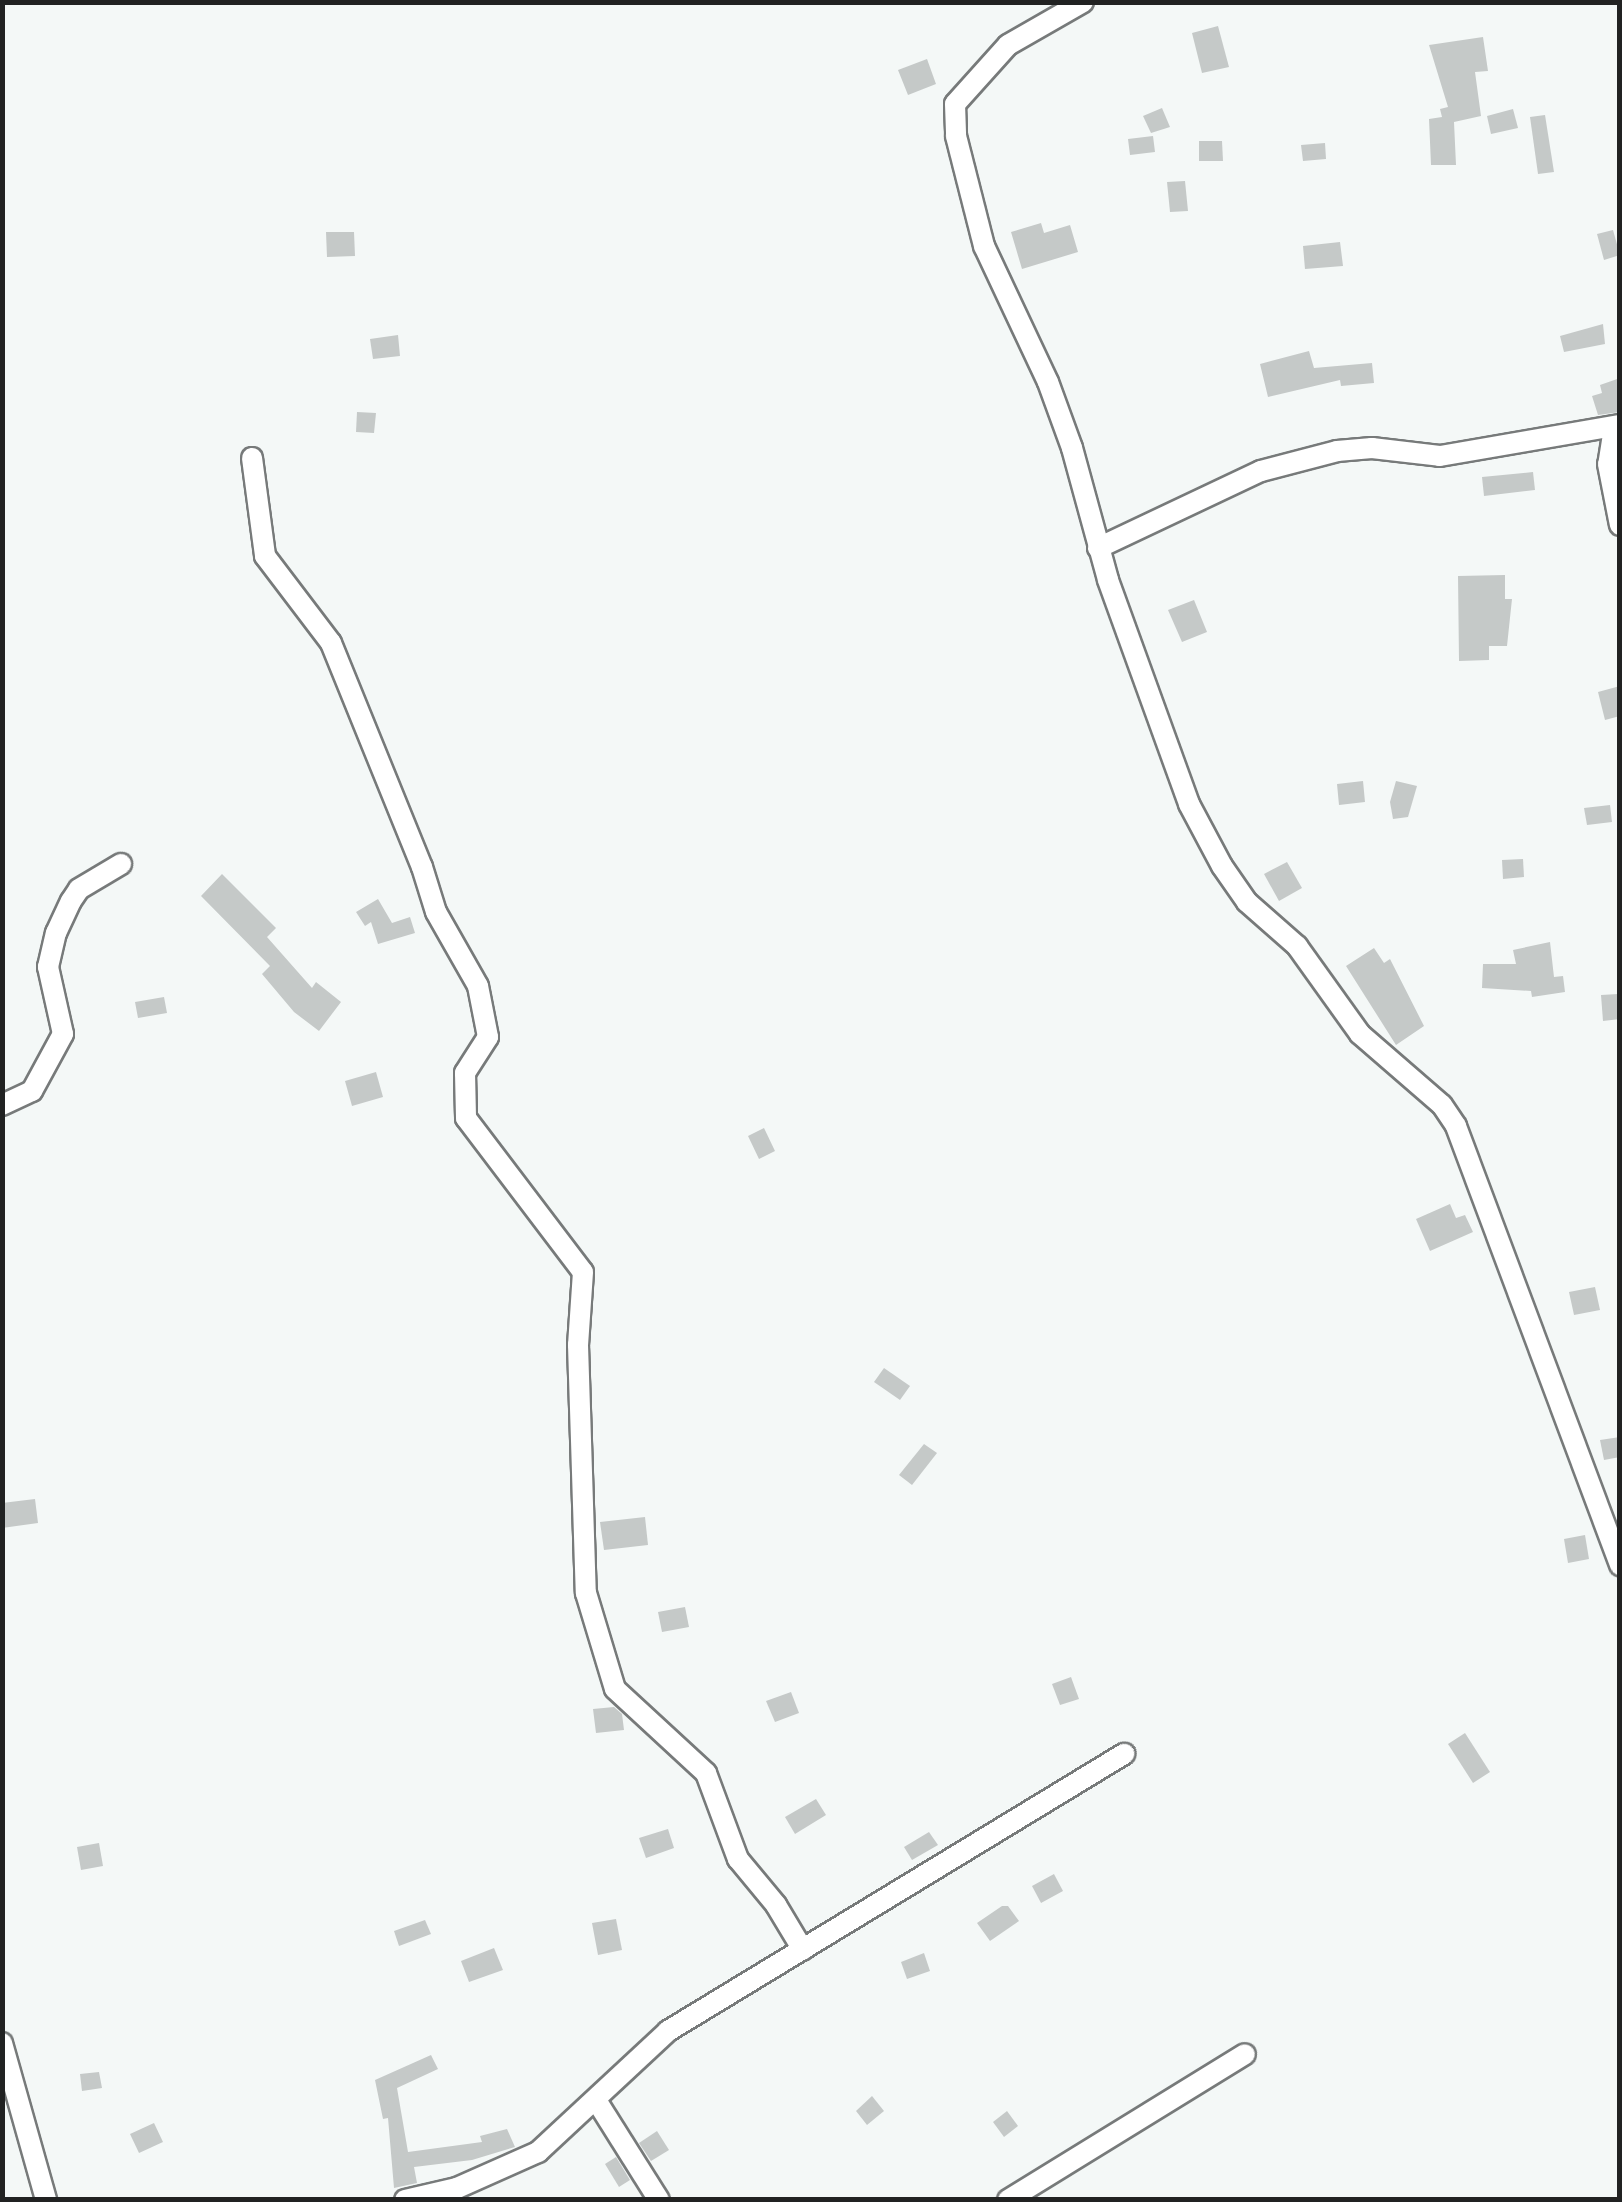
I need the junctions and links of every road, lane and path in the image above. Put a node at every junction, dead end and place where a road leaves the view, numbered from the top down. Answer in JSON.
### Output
{"nodes":[{"id":1,"x":1084,"y":2,"type":"edge"},
{"id":2,"x":1617,"y":426,"type":"edge"},
{"id":3,"x":252,"y":458,"type":"dead end"},
{"id":4,"x":1620,"y":525,"type":"edge"},
{"id":5,"x":1098,"y":548,"type":"junction"},
{"id":6,"x":121,"y":864,"type":"dead end"},
{"id":7,"x":2,"y":1105,"type":"edge"},
{"id":8,"x":1620,"y":1565,"type":"edge"},
{"id":9,"x":1124,"y":1754,"type":"dead end"},
{"id":10,"x":803,"y":1950,"type":"junction"},
{"id":11,"x":2,"y":2043,"type":"edge"},
{"id":12,"x":1245,"y":2054,"type":"dead end"},
{"id":13,"x":596,"y":2100,"type":"junction"},
{"id":14,"x":46,"y":2200,"type":"edge"},
{"id":15,"x":404,"y":2200,"type":"edge"},
{"id":16,"x":660,"y":2200,"type":"edge"},
{"id":17,"x":1008,"y":2200,"type":"edge"}],
"edges":[{"from":1,"to":5,"type":"street"},
{"from":2,"to":4,"type":"street"},
{"from":2,"to":5,"type":"street"},
{"from":3,"to":10,"type":"street"},
{"from":5,"to":8,"type":"street"},
{"from":6,"to":7,"type":"street"},
{"from":9,"to":10,"type":"street"},
{"from":10,"to":13,"type":"street"},
{"from":11,"to":14,"type":"street"},
{"from":12,"to":17,"type":"street"},
{"from":13,"to":15,"type":"street"},
{"from":13,"to":16,"type":"street"}]}
